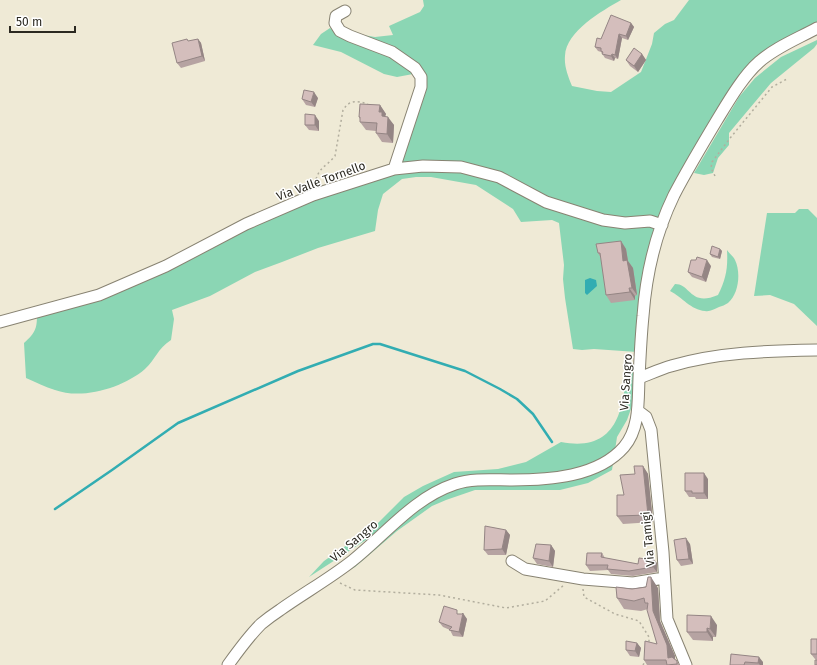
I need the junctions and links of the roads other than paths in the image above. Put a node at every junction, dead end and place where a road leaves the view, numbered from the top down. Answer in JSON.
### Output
{"nodes":[{"id":1,"x":345,"y":11,"type":"dead end"},
{"id":2,"x":817,"y":28,"type":"edge"},
{"id":3,"x":394,"y":169,"type":"junction"},
{"id":4,"x":662,"y":224,"type":"junction"},
{"id":5,"x":2,"y":324,"type":"edge"},
{"id":6,"x":817,"y":350,"type":"edge"},
{"id":7,"x":639,"y":378,"type":"junction"},
{"id":8,"x":638,"y":411,"type":"junction"},
{"id":9,"x":512,"y":561,"type":"dead end"},
{"id":10,"x":664,"y":578,"type":"junction"},
{"id":11,"x":228,"y":665,"type":"edge"},
{"id":12,"x":686,"y":665,"type":"edge"}],
"edges":[{"from":1,"to":3,"type":"street"},
{"from":2,"to":4,"type":"street","name":"Via Sangro"},
{"from":3,"to":4,"type":"street","name":"Via Valle Tornello"},
{"from":3,"to":5,"type":"street","name":"Via Valle Tornello"},
{"from":4,"to":7,"type":"street","name":"Via Sangro"},
{"from":6,"to":7,"type":"street"},
{"from":7,"to":8,"type":"street","name":"Via Sangro"},
{"from":8,"to":10,"type":"street","name":"Via Tamigi"},
{"from":8,"to":11,"type":"street","name":"Via Sangro"},
{"from":9,"to":10,"type":"street"},
{"from":10,"to":12,"type":"street","name":"Via Tamigi"}]}
